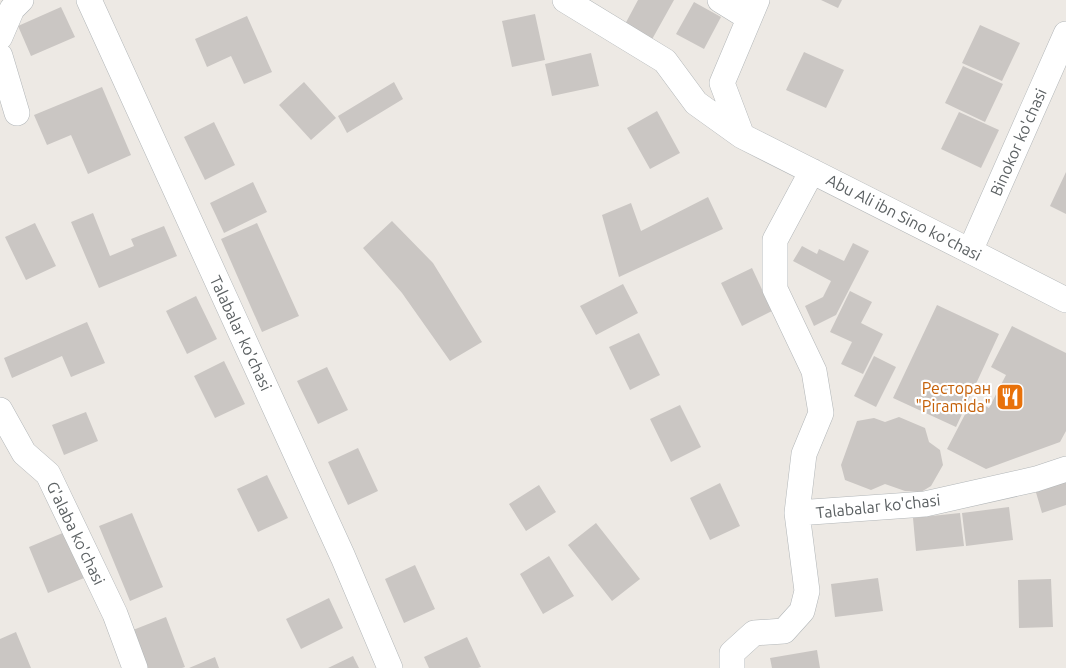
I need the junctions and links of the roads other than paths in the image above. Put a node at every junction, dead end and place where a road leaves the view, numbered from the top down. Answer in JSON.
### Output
{"nodes":[{"id":1,"x":21,"y":0,"type":"edge"},
{"id":2,"x":89,"y":0,"type":"edge"},
{"id":3,"x":565,"y":0,"type":"edge"},
{"id":4,"x":720,"y":0,"type":"edge"},
{"id":5,"x":753,"y":9,"type":"edge"},
{"id":6,"x":1066,"y":34,"type":"edge"},
{"id":7,"x":0,"y":37,"type":"edge"},
{"id":8,"x":0,"y":56,"type":"edge"},
{"id":9,"x":17,"y":113,"type":"dead end"},
{"id":10,"x":742,"y":136,"type":"junction"},
{"id":11,"x":812,"y":171,"type":"junction"},
{"id":12,"x":970,"y":251,"type":"junction"},
{"id":13,"x":1066,"y":300,"type":"edge"},
{"id":14,"x":0,"y":410,"type":"edge"},
{"id":15,"x":1066,"y":469,"type":"edge"},
{"id":16,"x":797,"y":513,"type":"junction"},
{"id":17,"x":135,"y":668,"type":"edge"},
{"id":18,"x":390,"y":668,"type":"edge"},
{"id":19,"x":732,"y":668,"type":"edge"}],
"edges":[{"from":1,"to":7,"type":"street"},
{"from":2,"to":18,"type":"street","name":"Talabalar ko'chasi"},
{"from":3,"to":10,"type":"street","name":"Abu Ali ibn Sino ko'chasi"},
{"from":4,"to":5,"type":"street"},
{"from":5,"to":10,"type":"street"},
{"from":6,"to":12,"type":"street","name":"Binokor ko'chasi"},
{"from":8,"to":9,"type":"street"},
{"from":10,"to":11,"type":"street","name":"Abu Ali ibn Sino ko'chasi"},
{"from":11,"to":12,"type":"street","name":"Abu Ali ibn Sino ko'chasi"},
{"from":11,"to":16,"type":"street"},
{"from":12,"to":13,"type":"street","name":"Abu Ali ibn Sino ko'chasi"},
{"from":14,"to":17,"type":"street","name":"G'alaba ko'chasi"},
{"from":15,"to":16,"type":"street","name":"Talabalar ko'chasi"},
{"from":16,"to":19,"type":"street","name":"Talabalar ko'chasi"}]}
